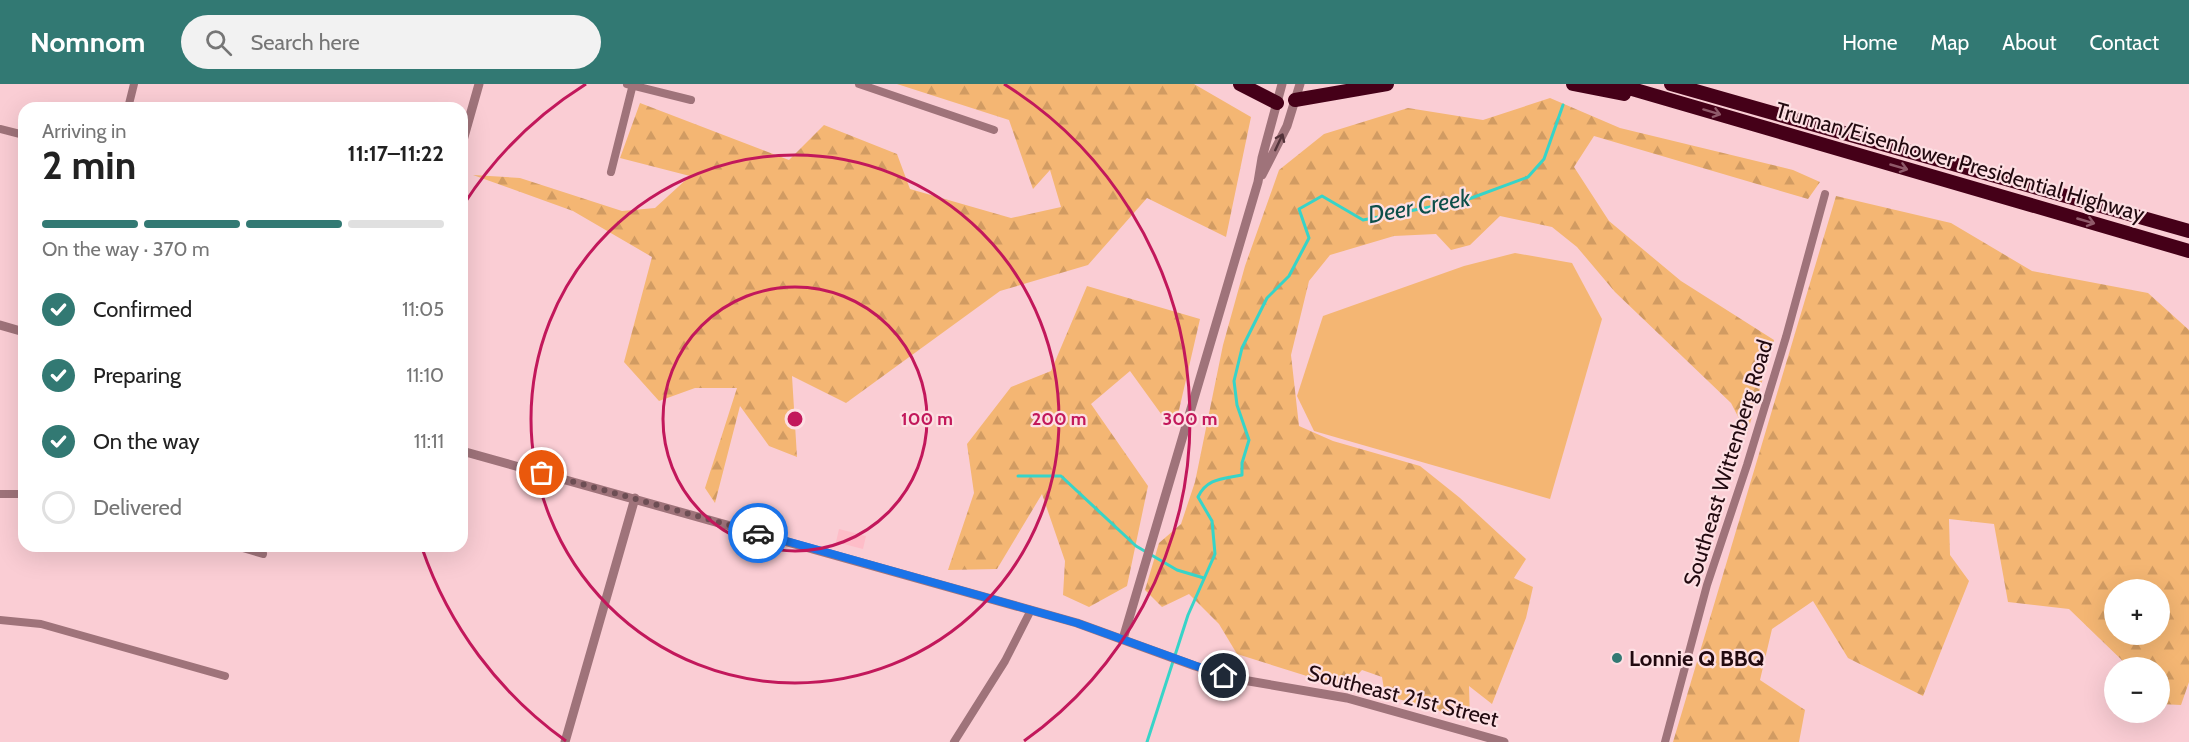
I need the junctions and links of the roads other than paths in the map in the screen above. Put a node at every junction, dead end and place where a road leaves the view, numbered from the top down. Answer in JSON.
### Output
{"nodes":[{"id":1,"x":134,"y":84,"type":"edge"},
{"id":2,"x":479,"y":84,"type":"edge"},
{"id":3,"x":631,"y":84,"type":"edge"},
{"id":4,"x":859,"y":84,"type":"edge"},
{"id":5,"x":1240,"y":84,"type":"edge"},
{"id":6,"x":1282,"y":84,"type":"edge"},
{"id":7,"x":1300,"y":84,"type":"edge"},
{"id":8,"x":1387,"y":84,"type":"edge"},
{"id":9,"x":1574,"y":84,"type":"edge"},
{"id":10,"x":1615,"y":84,"type":"edge"},
{"id":11,"x":1671,"y":84,"type":"edge"},
{"id":12,"x":1693,"y":84,"type":"edge"},
{"id":13,"x":691,"y":100,"type":"dead end"},
{"id":14,"x":1295,"y":100,"type":"junction"},
{"id":15,"x":130,"y":102,"type":"edge"},
{"id":16,"x":1277,"y":103,"type":"junction"},
{"id":17,"x":1739,"y":104,"type":"junction"},
{"id":18,"x":1690,"y":106,"type":"junction"},
{"id":19,"x":468,"y":123,"type":"edge"},
{"id":20,"x":0,"y":129,"type":"edge"},
{"id":21,"x":994,"y":130,"type":"dead end"},
{"id":22,"x":18,"y":134,"type":"edge"},
{"id":23,"x":611,"y":172,"type":"dead end"},
{"id":24,"x":1258,"y":182,"type":"junction"},
{"id":25,"x":1825,"y":194,"type":"dead end"},
{"id":26,"x":2189,"y":230,"type":"edge"},
{"id":27,"x":2125,"y":232,"type":"junction"},
{"id":28,"x":2189,"y":251,"type":"edge"},
{"id":29,"x":2189,"y":259,"type":"edge"},
{"id":30,"x":0,"y":325,"type":"edge"},
{"id":31,"x":18,"y":330,"type":"edge"},
{"id":32,"x":468,"y":453,"type":"edge"},
{"id":33,"x":0,"y":494,"type":"edge"},
{"id":34,"x":18,"y":494,"type":"edge"},
{"id":35,"x":635,"y":498,"type":"junction"},
{"id":36,"x":256,"y":552,"type":"edge"},
{"id":37,"x":263,"y":554,"type":"dead end"},
{"id":38,"x":1030,"y":609,"type":"junction"},
{"id":39,"x":0,"y":620,"type":"edge"},
{"id":40,"x":1123,"y":639,"type":"junction"},
{"id":41,"x":225,"y":676,"type":"dead end"},
{"id":42,"x":565,"y":742,"type":"edge"},
{"id":43,"x":954,"y":742,"type":"edge"},
{"id":44,"x":1504,"y":742,"type":"edge"},
{"id":45,"x":1665,"y":742,"type":"edge"}],
"edges":[{"from":1,"to":15,"type":"street"},
{"from":2,"to":19,"type":"street"},
{"from":3,"to":13,"type":"street"},
{"from":3,"to":23,"type":"street"},
{"from":4,"to":21,"type":"street"},
{"from":5,"to":16,"type":"highway"},
{"from":6,"to":16,"type":"street"},
{"from":7,"to":14,"type":"street"},
{"from":8,"to":14,"type":"highway"},
{"from":9,"to":18,"type":"highway"},
{"from":10,"to":18,"type":"highway","name":"Truman/Eisenhower Presidential Highway"},
{"from":11,"to":17,"type":"highway","name":"Truman/Eisenhower Presidential Highway"},
{"from":12,"to":17,"type":"highway"},
{"from":14,"to":16,"type":"street"},
{"from":24,"to":14,"type":"street","one_way":true},
{"from":16,"to":24,"type":"street"},
{"from":17,"to":26,"type":"highway","name":"Truman/Eisenhower Presidential Highway"},
{"from":18,"to":27,"type":"highway","name":"Truman/Eisenhower Presidential Highway","one_way":true},
{"from":20,"to":22,"type":"street"},
{"from":24,"to":40,"type":"street"},
{"from":25,"to":45,"type":"street","name":"Southeast Wittenberg Road"},
{"from":27,"to":28,"type":"highway","name":"Truman/Eisenhower Presidential Highway"},
{"from":27,"to":29,"type":"highway"},
{"from":30,"to":31,"type":"street"},
{"from":32,"to":35,"type":"street","name":"Southeast 21st Street"},
{"from":33,"to":34,"type":"street"},
{"from":35,"to":38,"type":"street","name":"Southeast 21st Street"},
{"from":35,"to":42,"type":"street"},
{"from":36,"to":37,"type":"street"},
{"from":38,"to":40,"type":"street","name":"Southeast 21st Street"},
{"from":38,"to":43,"type":"street"},
{"from":39,"to":41,"type":"street"},
{"from":40,"to":44,"type":"street","name":"Southeast 21st Street"}]}
